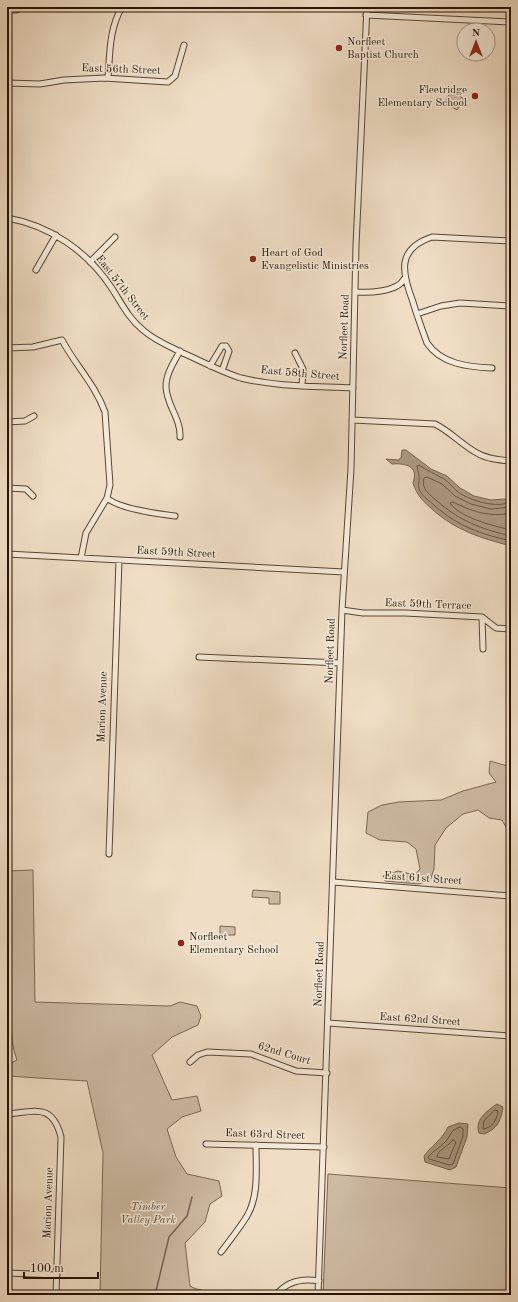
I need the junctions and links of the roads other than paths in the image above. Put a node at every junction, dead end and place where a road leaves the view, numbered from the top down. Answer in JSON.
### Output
{"nodes":[{"id":1,"x":23,"y":7,"type":"edge"},
{"id":2,"x":122,"y":7,"type":"edge"},
{"id":3,"x":367,"y":7,"type":"edge"},
{"id":4,"x":7,"y":10,"type":"edge"},
{"id":5,"x":366,"y":14,"type":"junction"},
{"id":6,"x":511,"y":22,"type":"edge"},
{"id":7,"x":184,"y":45,"type":"dead end"},
{"id":8,"x":108,"y":78,"type":"junction"},
{"id":9,"x":7,"y":83,"type":"edge"},
{"id":10,"x":7,"y":218,"type":"edge"},
{"id":11,"x":56,"y":235,"type":"junction"},
{"id":12,"x":115,"y":237,"type":"dead end"},
{"id":13,"x":511,"y":241,"type":"edge"},
{"id":14,"x":90,"y":262,"type":"junction"},
{"id":15,"x":36,"y":270,"type":"dead end"},
{"id":16,"x":404,"y":278,"type":"junction"},
{"id":17,"x":356,"y":292,"type":"junction"},
{"id":18,"x":511,"y":306,"type":"edge"},
{"id":19,"x":417,"y":314,"type":"junction"},
{"id":20,"x":7,"y":348,"type":"edge"},
{"id":21,"x":180,"y":351,"type":"junction"},
{"id":22,"x":295,"y":353,"type":"dead end"},
{"id":23,"x":210,"y":366,"type":"junction"},
{"id":24,"x":492,"y":368,"type":"dead end"},
{"id":25,"x":222,"y":371,"type":"junction"},
{"id":26,"x":302,"y":386,"type":"junction"},
{"id":27,"x":353,"y":388,"type":"junction"},
{"id":28,"x":34,"y":416,"type":"dead end"},
{"id":29,"x":352,"y":420,"type":"junction"},
{"id":30,"x":7,"y":422,"type":"edge"},
{"id":31,"x":180,"y":437,"type":"dead end"},
{"id":32,"x":511,"y":460,"type":"edge"},
{"id":33,"x":7,"y":488,"type":"edge"},
{"id":34,"x":33,"y":496,"type":"dead end"},
{"id":35,"x":107,"y":498,"type":"junction"},
{"id":36,"x":175,"y":516,"type":"dead end"},
{"id":37,"x":7,"y":554,"type":"edge"},
{"id":38,"x":80,"y":558,"type":"junction"},
{"id":39,"x":119,"y":560,"type":"junction"},
{"id":40,"x":344,"y":572,"type":"junction"},
{"id":41,"x":342,"y":610,"type":"junction"},
{"id":42,"x":482,"y":617,"type":"junction"},
{"id":43,"x":511,"y":629,"type":"edge"},
{"id":44,"x":483,"y":649,"type":"dead end"},
{"id":45,"x":199,"y":657,"type":"dead end"},
{"id":46,"x":340,"y":664,"type":"junction"},
{"id":47,"x":109,"y":854,"type":"dead end"},
{"id":48,"x":333,"y":882,"type":"junction"},
{"id":49,"x":511,"y":896,"type":"edge"},
{"id":50,"x":328,"y":1023,"type":"junction"},
{"id":51,"x":511,"y":1036,"type":"edge"},
{"id":52,"x":190,"y":1062,"type":"dead end"},
{"id":53,"x":327,"y":1073,"type":"junction"},
{"id":54,"x":7,"y":1114,"type":"edge"},
{"id":55,"x":206,"y":1144,"type":"dead end"},
{"id":56,"x":256,"y":1145,"type":"junction"},
{"id":57,"x":324,"y":1147,"type":"junction"},
{"id":58,"x":221,"y":1252,"type":"dead end"},
{"id":59,"x":7,"y":1273,"type":"edge"},
{"id":60,"x":57,"y":1275,"type":"junction"},
{"id":61,"x":319,"y":1281,"type":"junction"},
{"id":62,"x":56,"y":1295,"type":"edge"},
{"id":63,"x":276,"y":1295,"type":"edge"},
{"id":64,"x":318,"y":1295,"type":"edge"}],
"edges":[{"from":1,"to":4,"type":"street"},
{"from":2,"to":8,"type":"street"},
{"from":3,"to":5,"type":"street","name":"Norfleet Road"},
{"from":5,"to":6,"type":"street"},
{"from":5,"to":17,"type":"street","name":"Norfleet Road"},
{"from":7,"to":8,"type":"street","name":"East 56th Street"},
{"from":8,"to":9,"type":"street","name":"East 56th Street"},
{"from":10,"to":11,"type":"street","name":"East 57th Street"},
{"from":11,"to":14,"type":"street","name":"East 57th Street"},
{"from":11,"to":15,"type":"street"},
{"from":12,"to":14,"type":"street"},
{"from":13,"to":16,"type":"street"},
{"from":14,"to":21,"type":"street","name":"East 57th Street"},
{"from":16,"to":17,"type":"street"},
{"from":16,"to":19,"type":"street"},
{"from":17,"to":27,"type":"street","name":"Norfleet Road"},
{"from":18,"to":19,"type":"street"},
{"from":19,"to":24,"type":"street"},
{"from":20,"to":35,"type":"street"},
{"from":21,"to":23,"type":"street","name":"East 58th Street"},
{"from":21,"to":31,"type":"street"},
{"from":22,"to":26,"type":"street"},
{"from":23,"to":25,"type":"street","name":"East 58th Street"},
{"from":23,"to":25,"type":"street"},
{"from":25,"to":26,"type":"street","name":"East 58th Street"},
{"from":26,"to":27,"type":"street","name":"East 58th Street"},
{"from":27,"to":29,"type":"street","name":"Norfleet Road"},
{"from":28,"to":30,"type":"street"},
{"from":29,"to":32,"type":"street"},
{"from":29,"to":40,"type":"street","name":"Norfleet Road"},
{"from":33,"to":34,"type":"street"},
{"from":35,"to":36,"type":"street"},
{"from":35,"to":38,"type":"street"},
{"from":37,"to":38,"type":"street","name":"East 59th Street"},
{"from":38,"to":39,"type":"street","name":"East 59th Street"},
{"from":39,"to":40,"type":"street","name":"East 59th Street"},
{"from":39,"to":47,"type":"street","name":"Marion Avenue"},
{"from":40,"to":41,"type":"street","name":"Norfleet Road"},
{"from":41,"to":42,"type":"street","name":"East 59th Terrace"},
{"from":41,"to":46,"type":"street","name":"Norfleet Road"},
{"from":42,"to":43,"type":"street","name":"East 59th Terrace"},
{"from":42,"to":44,"type":"street"},
{"from":45,"to":46,"type":"street"},
{"from":46,"to":48,"type":"street","name":"Norfleet Road"},
{"from":48,"to":49,"type":"street","name":"East 61st Street"},
{"from":48,"to":50,"type":"street","name":"Norfleet Road"},
{"from":50,"to":51,"type":"street","name":"East 62nd Street"},
{"from":50,"to":53,"type":"street","name":"Norfleet Road"},
{"from":52,"to":53,"type":"street","name":"62nd Court"},
{"from":53,"to":57,"type":"street","name":"Norfleet Road"},
{"from":54,"to":60,"type":"street","name":"Marion Avenue"},
{"from":55,"to":56,"type":"street","name":"East 63rd Street"},
{"from":56,"to":57,"type":"street","name":"East 63rd Street"},
{"from":56,"to":58,"type":"street"},
{"from":57,"to":61,"type":"street","name":"Norfleet Road"},
{"from":59,"to":60,"type":"street"},
{"from":60,"to":62,"type":"street","name":"Marion Avenue"},
{"from":61,"to":63,"type":"street"},
{"from":61,"to":64,"type":"street","name":"Norfleet Road"}]}
